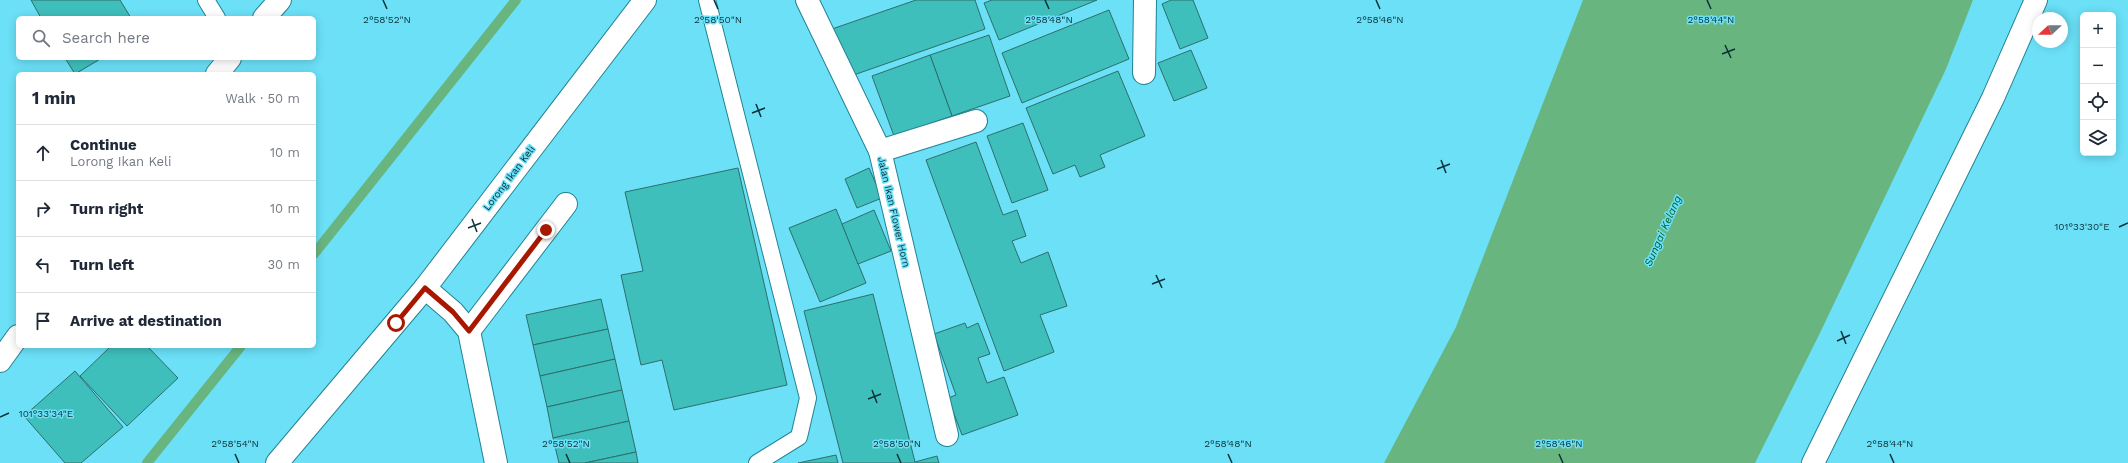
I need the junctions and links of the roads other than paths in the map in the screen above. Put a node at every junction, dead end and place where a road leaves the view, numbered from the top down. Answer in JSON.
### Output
{"nodes":[{"id":1,"x":206,"y":0,"type":"edge"},
{"id":2,"x":280,"y":0,"type":"edge"},
{"id":3,"x":645,"y":0,"type":"edge"},
{"id":4,"x":707,"y":0,"type":"edge"},
{"id":5,"x":807,"y":0,"type":"edge"},
{"id":6,"x":1145,"y":0,"type":"edge"},
{"id":7,"x":2036,"y":0,"type":"edge"},
{"id":8,"x":216,"y":16,"type":"edge"},
{"id":9,"x":266,"y":16,"type":"edge"},
{"id":10,"x":228,"y":60,"type":"edge"},
{"id":11,"x":219,"y":72,"type":"edge"},
{"id":12,"x":1144,"y":73,"type":"dead end"},
{"id":13,"x":976,"y":121,"type":"dead end"},
{"id":14,"x":880,"y":151,"type":"junction"},
{"id":15,"x":566,"y":204,"type":"dead end"},
{"id":16,"x":425,"y":288,"type":"junction"},
{"id":17,"x":469,"y":331,"type":"junction"},
{"id":18,"x":16,"y":339,"type":"edge"},
{"id":19,"x":0,"y":361,"type":"edge"},
{"id":20,"x":947,"y":435,"type":"dead end"},
{"id":21,"x":277,"y":463,"type":"edge"},
{"id":22,"x":496,"y":463,"type":"edge"},
{"id":23,"x":757,"y":463,"type":"edge"},
{"id":24,"x":1813,"y":463,"type":"edge"}],
"edges":[{"from":1,"to":8,"type":"lane"},
{"from":2,"to":9,"type":"street"},
{"from":3,"to":16,"type":"street","name":"Lorong Ikan Keli"},
{"from":4,"to":23,"type":"lane"},
{"from":5,"to":14,"type":"street","name":"Jalan Ikan Flower Horn"},
{"from":6,"to":12,"type":"street"},
{"from":7,"to":24,"type":"street"},
{"from":10,"to":11,"type":"street"},
{"from":13,"to":14,"type":"street"},
{"from":14,"to":20,"type":"street","name":"Jalan Ikan Flower Horn"},
{"from":15,"to":17,"type":"street"},
{"from":16,"to":17,"type":"street"},
{"from":16,"to":21,"type":"street","name":"Lorong Ikan Keli"},
{"from":17,"to":22,"type":"street"},
{"from":18,"to":19,"type":"street"}]}
